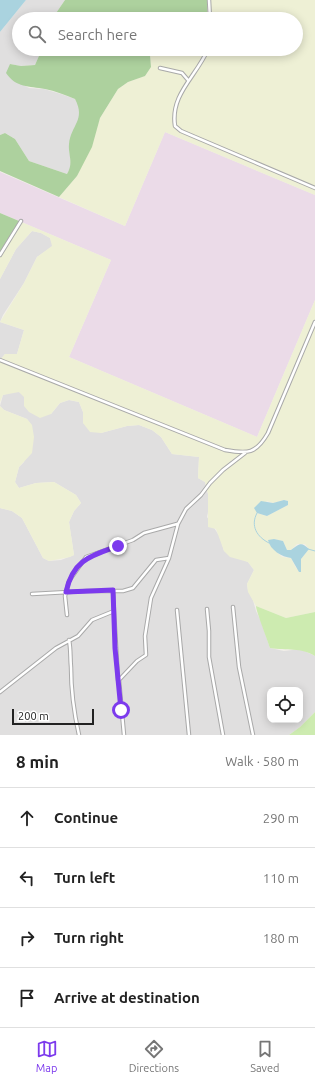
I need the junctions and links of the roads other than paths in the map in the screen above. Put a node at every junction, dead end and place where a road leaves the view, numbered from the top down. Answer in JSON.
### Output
{"nodes":[{"id":1,"x":209,"y":0,"type":"edge"},
{"id":2,"x":210,"y":12,"type":"edge"},
{"id":3,"x":203,"y":56,"type":"edge"},
{"id":4,"x":160,"y":68,"type":"dead end"},
{"id":5,"x":188,"y":80,"type":"junction"},
{"id":6,"x":315,"y":188,"type":"edge"},
{"id":7,"x":21,"y":222,"type":"dead end"},
{"id":8,"x":0,"y":256,"type":"edge"},
{"id":9,"x":315,"y":322,"type":"edge"},
{"id":10,"x":312,"y":330,"type":"junction"},
{"id":11,"x":315,"y":332,"type":"edge"},
{"id":12,"x":0,"y":360,"type":"edge"},
{"id":13,"x":245,"y":453,"type":"junction"},
{"id":14,"x":178,"y":524,"type":"junction"},
{"id":15,"x":169,"y":558,"type":"junction"},
{"id":16,"x":113,"y":590,"type":"junction"},
{"id":17,"x":66,"y":592,"type":"junction"},
{"id":18,"x":32,"y":594,"type":"dead end"},
{"id":19,"x":233,"y":607,"type":"dead end"},
{"id":20,"x":177,"y":610,"type":"dead end"},
{"id":21,"x":207,"y":610,"type":"dead end"},
{"id":22,"x":114,"y":611,"type":"junction"},
{"id":23,"x":67,"y":615,"type":"dead end"},
{"id":24,"x":69,"y":640,"type":"junction"},
{"id":25,"x":118,"y":680,"type":"junction"},
{"id":26,"x":0,"y":692,"type":"edge"},
{"id":27,"x":79,"y":735,"type":"edge"},
{"id":28,"x":124,"y":735,"type":"edge"},
{"id":29,"x":189,"y":735,"type":"edge"},
{"id":30,"x":223,"y":735,"type":"edge"},
{"id":31,"x":253,"y":735,"type":"edge"}],
"edges":[{"from":1,"to":2,"type":"street"},
{"from":3,"to":5,"type":"street"},
{"from":4,"to":5,"type":"street"},
{"from":5,"to":6,"type":"street"},
{"from":7,"to":8,"type":"street"},
{"from":9,"to":10,"type":"street"},
{"from":10,"to":11,"type":"street"},
{"from":10,"to":13,"type":"street"},
{"from":12,"to":13,"type":"street"},
{"from":13,"to":14,"type":"street"},
{"from":14,"to":15,"type":"street"},
{"from":14,"to":17,"type":"street"},
{"from":15,"to":16,"type":"street"},
{"from":15,"to":25,"type":"street"},
{"from":16,"to":17,"type":"street"},
{"from":16,"to":22,"type":"street"},
{"from":17,"to":18,"type":"street"},
{"from":17,"to":23,"type":"street"},
{"from":19,"to":31,"type":"street"},
{"from":20,"to":29,"type":"street"},
{"from":21,"to":30,"type":"street"},
{"from":22,"to":24,"type":"street"},
{"from":22,"to":25,"type":"street"},
{"from":24,"to":26,"type":"street"},
{"from":24,"to":27,"type":"street"},
{"from":25,"to":28,"type":"street"}]}
